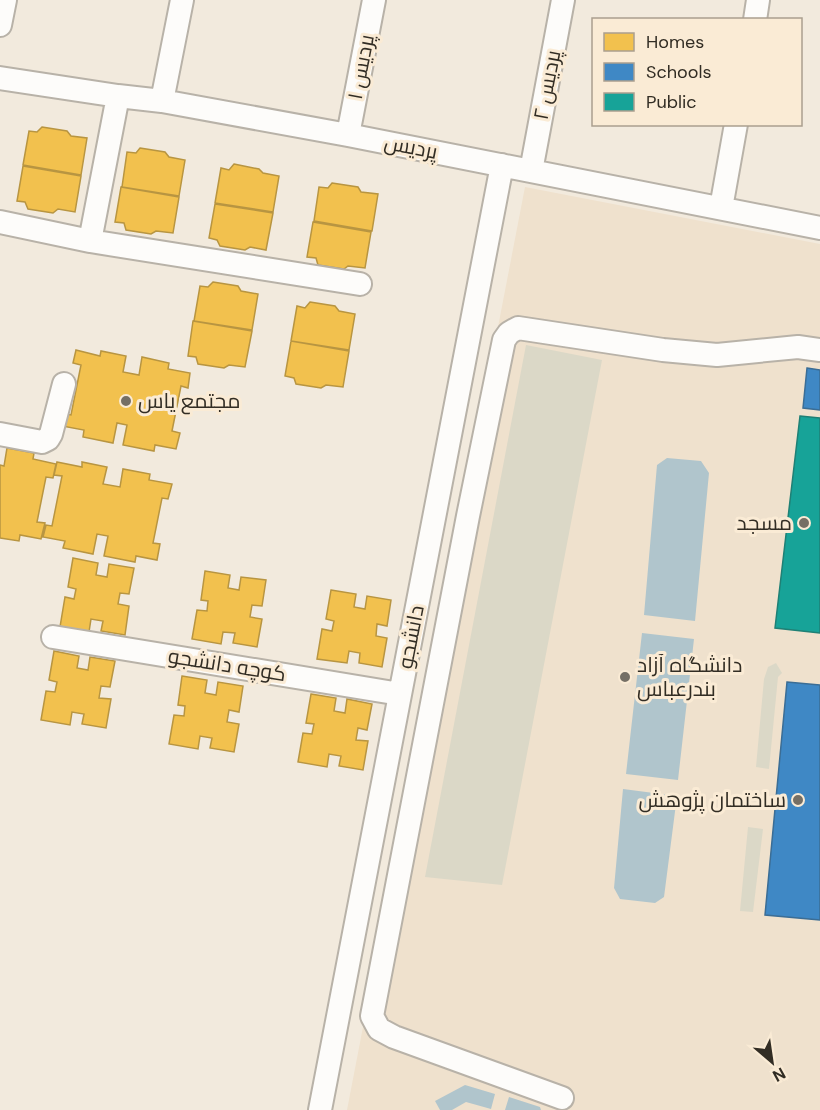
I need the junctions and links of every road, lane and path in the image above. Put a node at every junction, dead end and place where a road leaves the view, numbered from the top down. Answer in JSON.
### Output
{"nodes":[{"id":1,"x":5,"y":0,"type":"edge"},
{"id":2,"x":182,"y":0,"type":"edge"},
{"id":3,"x":375,"y":0,"type":"edge"},
{"id":4,"x":563,"y":0,"type":"edge"},
{"id":5,"x":758,"y":0,"type":"edge"},
{"id":6,"x":755,"y":18,"type":"edge"},
{"id":7,"x":0,"y":25,"type":"edge"},
{"id":8,"x":0,"y":78,"type":"edge"},
{"id":9,"x":118,"y":96,"type":"junction"},
{"id":10,"x":162,"y":101,"type":"junction"},
{"id":11,"x":736,"y":126,"type":"edge"},
{"id":12,"x":348,"y":135,"type":"junction"},
{"id":13,"x":502,"y":165,"type":"junction"},
{"id":14,"x":531,"y":171,"type":"junction"},
{"id":15,"x":722,"y":208,"type":"junction"},
{"id":16,"x":0,"y":222,"type":"edge"},
{"id":17,"x":820,"y":228,"type":"edge"},
{"id":18,"x":90,"y":241,"type":"junction"},
{"id":19,"x":360,"y":284,"type":"dead end"},
{"id":20,"x":820,"y":350,"type":"edge"},
{"id":21,"x":64,"y":384,"type":"dead end"},
{"id":22,"x":0,"y":434,"type":"edge"},
{"id":23,"x":53,"y":637,"type":"dead end"},
{"id":24,"x":400,"y":694,"type":"junction"},
{"id":25,"x":562,"y":1098,"type":"dead end"},
{"id":26,"x":320,"y":1110,"type":"edge"}],
"edges":[{"from":1,"to":7,"type":"street"},
{"from":2,"to":10,"type":"street"},
{"from":3,"to":12,"type":"street","name":"پردیس ۱"},
{"from":4,"to":14,"type":"street","name":"پردیس ۲"},
{"from":5,"to":6,"type":"street"},
{"from":8,"to":9,"type":"street","name":"پردیس"},
{"from":9,"to":10,"type":"street","name":"پردیس"},
{"from":9,"to":18,"type":"street"},
{"from":10,"to":12,"type":"street","name":"پردیس"},
{"from":11,"to":15,"type":"street"},
{"from":12,"to":13,"type":"street","name":"پردیس"},
{"from":13,"to":14,"type":"street","name":"پردیس"},
{"from":13,"to":24,"type":"street","name":"دانشجو"},
{"from":14,"to":15,"type":"street","name":"پردیس"},
{"from":15,"to":17,"type":"street","name":"پردیس"},
{"from":16,"to":18,"type":"street"},
{"from":18,"to":19,"type":"street"},
{"from":20,"to":25,"type":"street"},
{"from":21,"to":22,"type":"street"},
{"from":23,"to":24,"type":"street","name":"کوچه دانشجو"},
{"from":24,"to":26,"type":"street","name":"دانشجو"}]}
